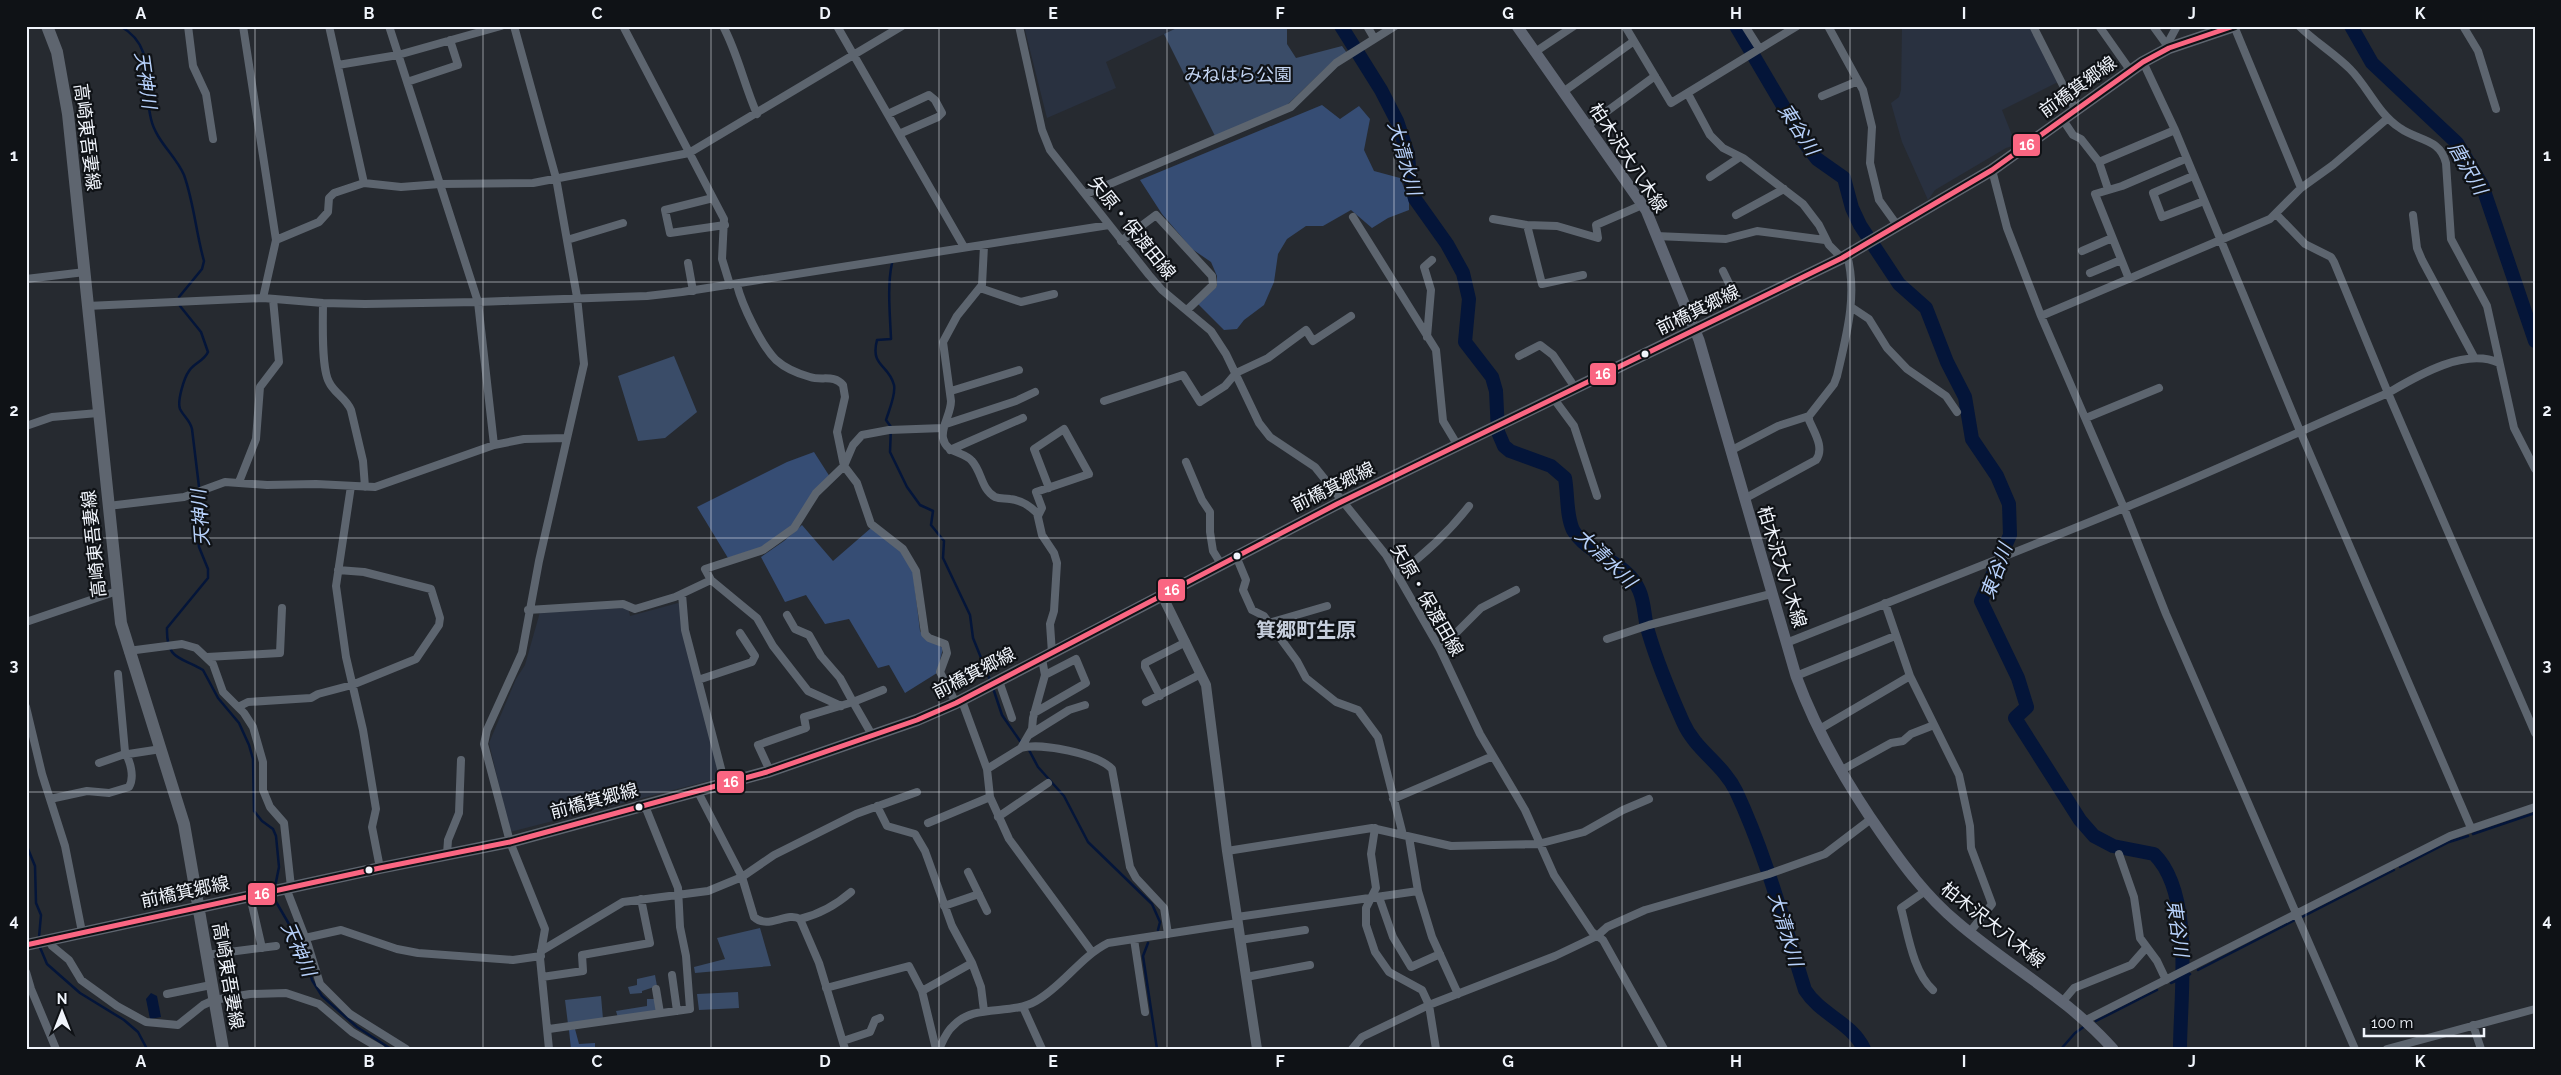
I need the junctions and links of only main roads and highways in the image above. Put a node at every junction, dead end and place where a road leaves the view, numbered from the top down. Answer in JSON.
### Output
{"nodes":[{"id":1,"x":47,"y":26,"type":"edge"},
{"id":2,"x":1516,"y":26,"type":"edge"},
{"id":3,"x":2234,"y":26,"type":"edge"},
{"id":4,"x":1695,"y":331,"type":"junction"},
{"id":5,"x":197,"y":907,"type":"junction"},
{"id":6,"x":38,"y":942,"type":"edge"},
{"id":7,"x":223,"y":1049,"type":"edge"},
{"id":8,"x":2113,"y":1049,"type":"edge"}],
"edges":[{"from":1,"to":5,"type":"main road","name":"高崎東吾妻線"},
{"from":2,"to":4,"type":"main road","name":"柏木沢大八木線"},
{"from":3,"to":4,"type":"main road","name":"前橋箕郷線"},
{"from":4,"to":5,"type":"main road","name":"前橋箕郷線"},
{"from":4,"to":8,"type":"main road","name":"柏木沢大八木線"},
{"from":5,"to":6,"type":"main road","name":"前橋箕郷線"},
{"from":5,"to":7,"type":"main road","name":"高崎東吾妻線"}]}
